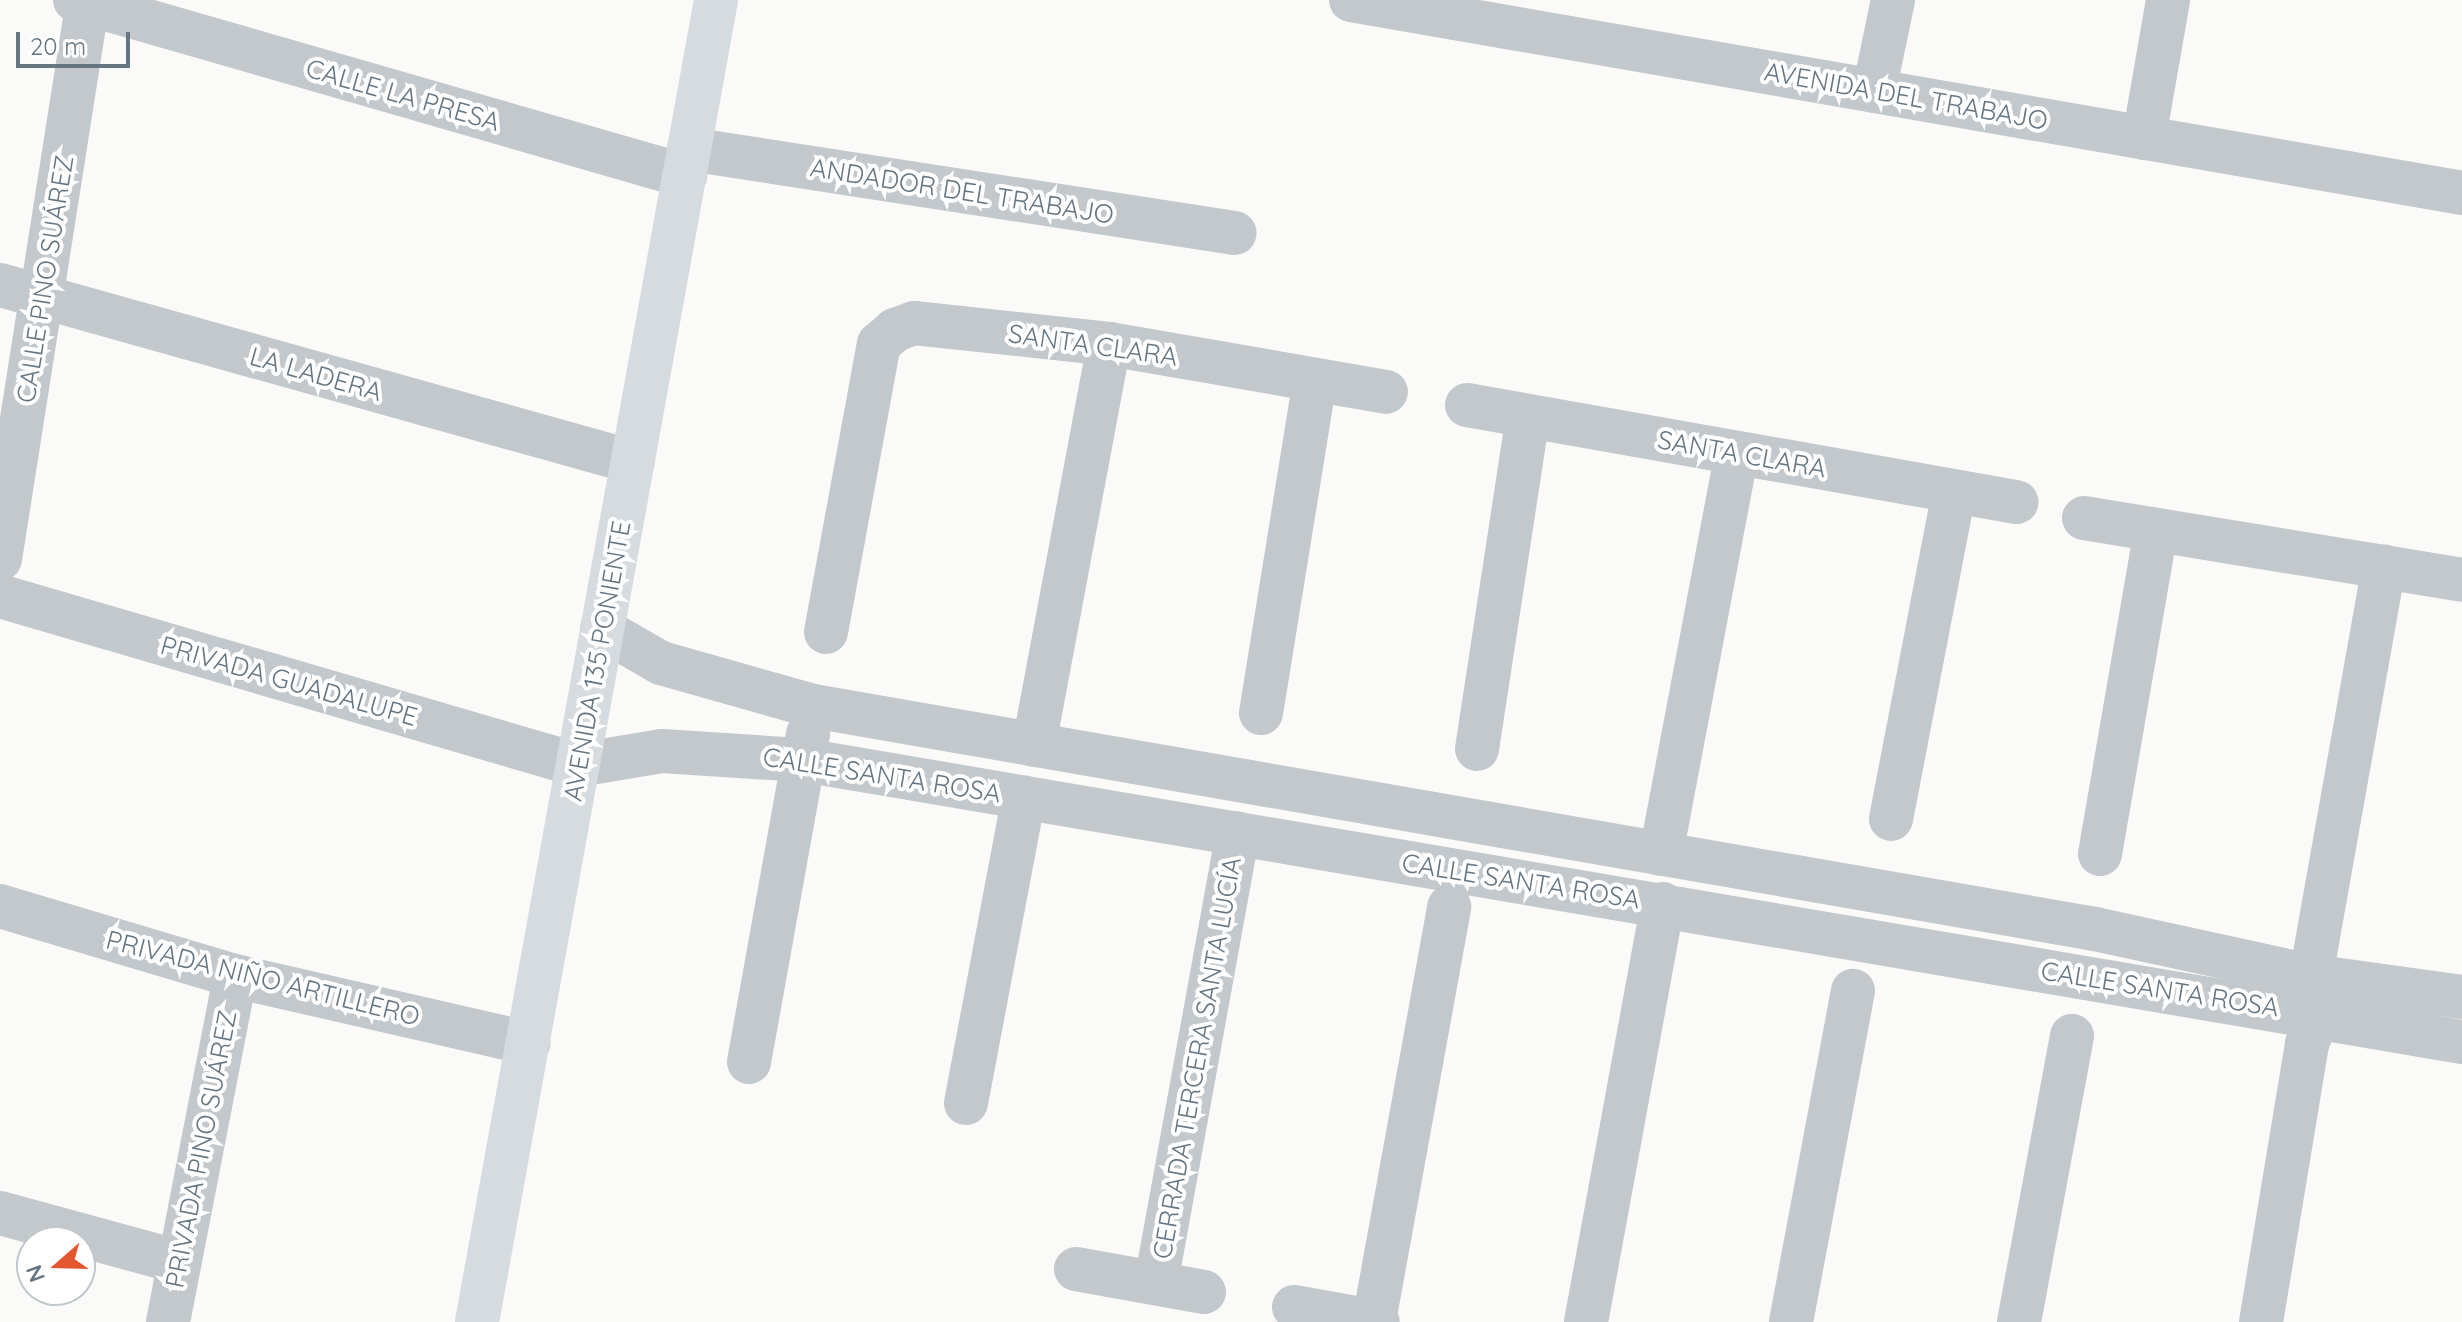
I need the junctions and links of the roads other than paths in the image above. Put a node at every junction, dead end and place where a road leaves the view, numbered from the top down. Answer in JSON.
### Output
{"nodes":[{"id":1,"x":716,"y":0,"type":"edge"},
{"id":2,"x":1351,"y":0,"type":"edge"},
{"id":3,"x":1893,"y":0,"type":"edge"},
{"id":4,"x":2168,"y":0,"type":"edge"},
{"id":5,"x":84,"y":2,"type":"edge"},
{"id":6,"x":1874,"y":91,"type":"junction"},
{"id":7,"x":2144,"y":138,"type":"junction"},
{"id":8,"x":687,"y":163,"type":"junction"},
{"id":9,"x":2462,"y":193,"type":"edge"},
{"id":10,"x":1235,"y":233,"type":"dead end"},
{"id":11,"x":0,"y":285,"type":"edge"},
{"id":12,"x":42,"y":298,"type":"junction"},
{"id":13,"x":1109,"y":344,"type":"junction"},
{"id":14,"x":1315,"y":380,"type":"junction"},
{"id":15,"x":1386,"y":392,"type":"dead end"},
{"id":16,"x":1467,"y":405,"type":"dead end"},
{"id":17,"x":1528,"y":417,"type":"junction"},
{"id":18,"x":1737,"y":453,"type":"junction"},
{"id":19,"x":633,"y":462,"type":"junction"},
{"id":20,"x":1954,"y":492,"type":"junction"},
{"id":21,"x":2016,"y":502,"type":"dead end"},
{"id":22,"x":2084,"y":518,"type":"dead end"},
{"id":23,"x":2156,"y":530,"type":"junction"},
{"id":24,"x":0,"y":559,"type":"edge"},
{"id":25,"x":2384,"y":566,"type":"junction"},
{"id":26,"x":2462,"y":580,"type":"edge"},
{"id":27,"x":0,"y":596,"type":"edge"},
{"id":28,"x":602,"y":629,"type":"junction"},
{"id":29,"x":826,"y":632,"type":"dead end"},
{"id":30,"x":813,"y":706,"type":"junction"},
{"id":31,"x":1261,"y":713,"type":"dead end"},
{"id":32,"x":1034,"y":745,"type":"junction"},
{"id":33,"x":1477,"y":749,"type":"dead end"},
{"id":34,"x":803,"y":760,"type":"junction"},
{"id":35,"x":578,"y":765,"type":"junction"},
{"id":36,"x":1024,"y":797,"type":"junction"},
{"id":37,"x":1891,"y":819,"type":"dead end"},
{"id":38,"x":1238,"y":833,"type":"junction"},
{"id":39,"x":1661,"y":854,"type":"junction"},
{"id":40,"x":2100,"y":854,"type":"dead end"},
{"id":41,"x":1771,"y":873,"type":"junction"},
{"id":42,"x":1663,"y":904,"type":"junction"},
{"id":43,"x":0,"y":906,"type":"edge"},
{"id":44,"x":1449,"y":907,"type":"dead end"},
{"id":45,"x":1761,"y":922,"type":"junction"},
{"id":46,"x":235,"y":976,"type":"junction"},
{"id":47,"x":1853,"y":991,"type":"dead end"},
{"id":48,"x":2315,"y":996,"type":"junction"},
{"id":49,"x":2462,"y":997,"type":"edge"},
{"id":50,"x":2072,"y":1036,"type":"dead end"},
{"id":51,"x":2462,"y":1042,"type":"edge"},
{"id":52,"x":528,"y":1043,"type":"junction"},
{"id":53,"x":749,"y":1062,"type":"dead end"},
{"id":54,"x":966,"y":1103,"type":"dead end"},
{"id":55,"x":0,"y":1213,"type":"edge"},
{"id":56,"x":179,"y":1262,"type":"junction"},
{"id":57,"x":1076,"y":1269,"type":"dead end"},
{"id":58,"x":1156,"y":1283,"type":"junction"},
{"id":59,"x":1204,"y":1292,"type":"dead end"},
{"id":60,"x":1294,"y":1307,"type":"dead end"},
{"id":61,"x":168,"y":1322,"type":"edge"},
{"id":62,"x":477,"y":1322,"type":"edge"},
{"id":63,"x":1376,"y":1322,"type":"edge"},
{"id":64,"x":1586,"y":1322,"type":"edge"},
{"id":65,"x":1791,"y":1322,"type":"edge"},
{"id":66,"x":2019,"y":1322,"type":"edge"},
{"id":67,"x":2261,"y":1322,"type":"edge"}],
"edges":[{"from":1,"to":8,"type":"main road","name":"AVENIDA 135 PONIENTE"},
{"from":2,"to":6,"type":"street","name":"AVENIDA DEL TRABAJO"},
{"from":3,"to":6,"type":"street"},
{"from":4,"to":7,"type":"street"},
{"from":5,"to":8,"type":"street","name":"CALLE LA PRESA"},
{"from":5,"to":12,"type":"street","name":"CALLE PINO SUÁREZ"},
{"from":6,"to":7,"type":"street","name":"AVENIDA DEL TRABAJO"},
{"from":7,"to":9,"type":"street","name":"AVENIDA DEL TRABAJO"},
{"from":8,"to":10,"type":"street","name":"ANDADOR DEL TRABAJO"},
{"from":8,"to":19,"type":"main road","name":"AVENIDA 135 PONIENTE"},
{"from":11,"to":12,"type":"street","name":"LA LADERA"},
{"from":12,"to":19,"type":"street","name":"LA LADERA"},
{"from":12,"to":24,"type":"street","name":"CALLE PINO SUÁREZ"},
{"from":13,"to":14,"type":"street","name":"SANTA CLARA"},
{"from":13,"to":29,"type":"street","name":"SANTA CLARA"},
{"from":13,"to":32,"type":"street"},
{"from":14,"to":15,"type":"street","name":"SANTA CLARA"},
{"from":14,"to":31,"type":"street"},
{"from":16,"to":17,"type":"street","name":"SANTA CLARA"},
{"from":17,"to":18,"type":"street","name":"SANTA CLARA"},
{"from":17,"to":33,"type":"street"},
{"from":18,"to":20,"type":"street","name":"SANTA CLARA"},
{"from":18,"to":39,"type":"street"},
{"from":19,"to":28,"type":"main road","name":"AVENIDA 135 PONIENTE"},
{"from":20,"to":21,"type":"street","name":"SANTA CLARA"},
{"from":20,"to":37,"type":"street"},
{"from":22,"to":23,"type":"street"},
{"from":23,"to":25,"type":"street"},
{"from":23,"to":40,"type":"street"},
{"from":25,"to":26,"type":"street"},
{"from":25,"to":48,"type":"street"},
{"from":27,"to":35,"type":"street","name":"PRIVADA GUADALUPE"},
{"from":28,"to":30,"type":"street","name":"CALLE SANTA ROSA"},
{"from":28,"to":35,"type":"main road","name":"AVENIDA 135 PONIENTE"},
{"from":30,"to":32,"type":"street","name":"CALLE SANTA ROSA"},
{"from":30,"to":34,"type":"street"},
{"from":32,"to":39,"type":"street","name":"CALLE SANTA ROSA"},
{"from":34,"to":35,"type":"street","name":"CALLE SANTA ROSA"},
{"from":34,"to":36,"type":"street","name":"CALLE SANTA ROSA"},
{"from":34,"to":53,"type":"street"},
{"from":35,"to":52,"type":"main road","name":"AVENIDA 135 PONIENTE"},
{"from":36,"to":38,"type":"street","name":"CALLE SANTA ROSA"},
{"from":36,"to":54,"type":"street"},
{"from":38,"to":42,"type":"street","name":"CALLE SANTA ROSA"},
{"from":38,"to":58,"type":"street","name":"CERRADA TERCERA SANTA LUCÍA"},
{"from":39,"to":41,"type":"street","name":"CALLE SANTA ROSA"},
{"from":41,"to":45,"type":"street"},
{"from":41,"to":48,"type":"street","name":"CALLE SANTA ROSA"},
{"from":42,"to":45,"type":"street","name":"CALLE SANTA ROSA"},
{"from":42,"to":64,"type":"street"},
{"from":43,"to":46,"type":"street","name":"PRIVADA NIÑO ARTILLERO"},
{"from":44,"to":63,"type":"street"},
{"from":45,"to":48,"type":"street","name":"CALLE SANTA ROSA"},
{"from":46,"to":52,"type":"street","name":"PRIVADA NIÑO ARTILLERO"},
{"from":46,"to":56,"type":"street","name":"PRIVADA PINO SUÁREZ"},
{"from":47,"to":65,"type":"street"},
{"from":48,"to":49,"type":"street","name":"CALLE SANTA ROSA"},
{"from":48,"to":51,"type":"street","name":"CALLE SANTA ROSA"},
{"from":48,"to":67,"type":"street"},
{"from":50,"to":66,"type":"street"},
{"from":52,"to":62,"type":"main road","name":"AVENIDA 135 PONIENTE"},
{"from":55,"to":56,"type":"street"},
{"from":56,"to":61,"type":"street","name":"PRIVADA PINO SUÁREZ"},
{"from":57,"to":58,"type":"street"},
{"from":58,"to":59,"type":"street"},
{"from":60,"to":63,"type":"street"}]}
